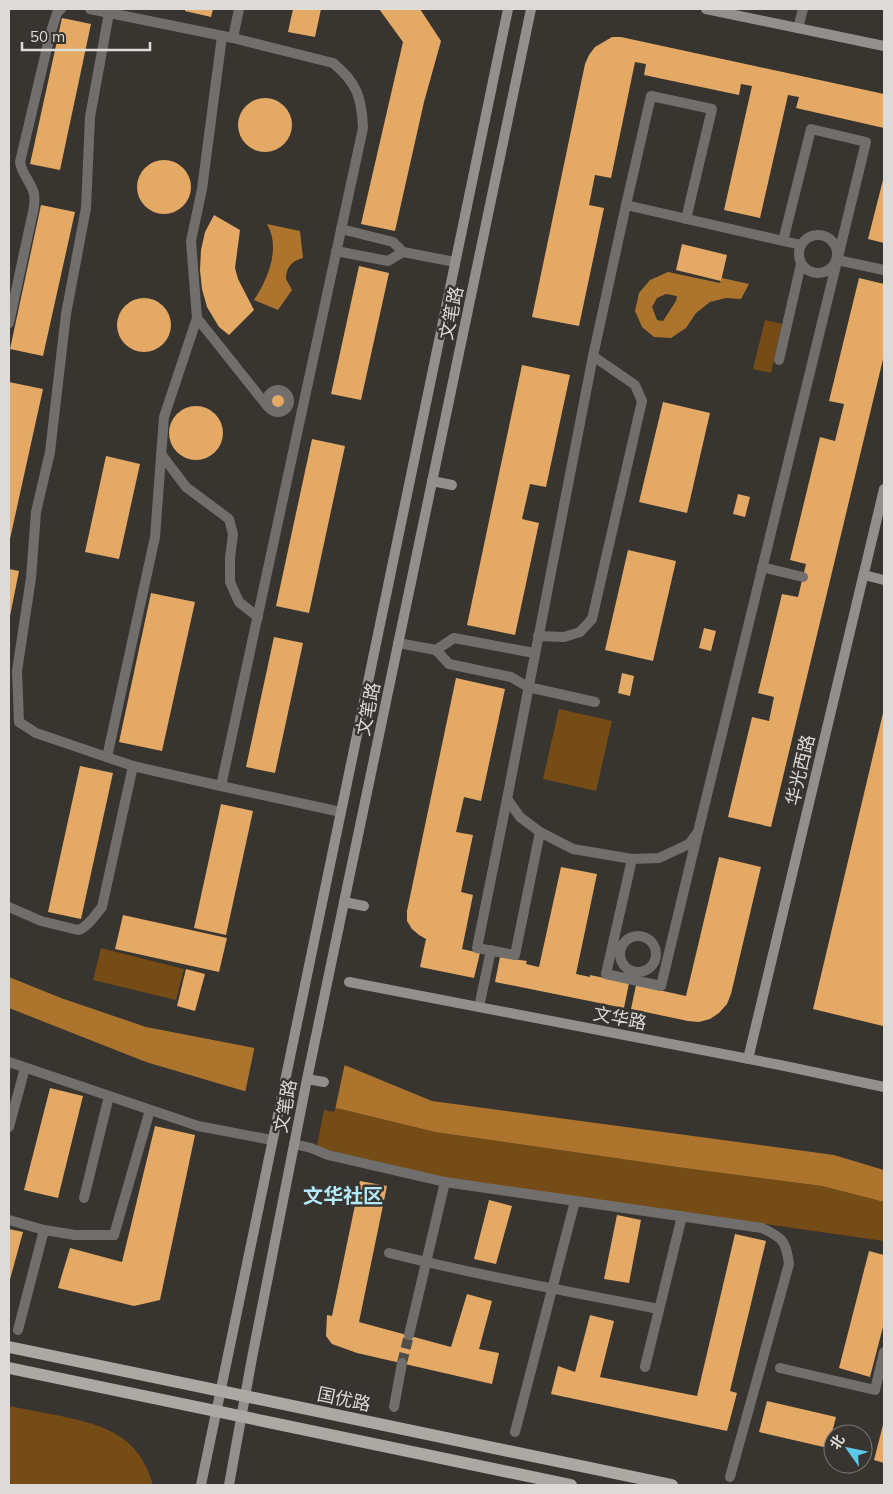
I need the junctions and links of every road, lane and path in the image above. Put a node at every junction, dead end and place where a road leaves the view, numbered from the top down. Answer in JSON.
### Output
{"nodes":[{"id":1,"x":61,"y":9,"type":"edge"},
{"id":2,"x":90,"y":9,"type":"edge"},
{"id":3,"x":238,"y":9,"type":"edge"},
{"id":4,"x":508,"y":9,"type":"edge"},
{"id":5,"x":531,"y":9,"type":"edge"},
{"id":6,"x":706,"y":9,"type":"edge"},
{"id":7,"x":802,"y":9,"type":"edge"},
{"id":8,"x":109,"y":12,"type":"junction"},
{"id":9,"x":798,"y":28,"type":"junction"},
{"id":10,"x":222,"y":36,"type":"junction"},
{"id":11,"x":233,"y":38,"type":"junction"},
{"id":12,"x":884,"y":46,"type":"edge"},
{"id":13,"x":626,"y":205,"type":"junction"},
{"id":14,"x":686,"y":219,"type":"junction"},
{"id":15,"x":341,"y":229,"type":"junction"},
{"id":16,"x":783,"y":241,"type":"junction"},
{"id":17,"x":801,"y":245,"type":"junction"},
{"id":18,"x":336,"y":251,"type":"junction"},
{"id":19,"x":403,"y":252,"type":"junction"},
{"id":20,"x":837,"y":260,"type":"junction"},
{"id":21,"x":455,"y":262,"type":"junction"},
{"id":22,"x":801,"y":264,"type":"junction"},
{"id":23,"x":884,"y":270,"type":"edge"},
{"id":24,"x":197,"y":318,"type":"junction"},
{"id":25,"x":9,"y":323,"type":"edge"},
{"id":26,"x":593,"y":356,"type":"junction"},
{"id":27,"x":779,"y":360,"type":"dead end"},
{"id":28,"x":290,"y":404,"type":"junction"},
{"id":29,"x":268,"y":407,"type":"junction"},
{"id":30,"x":303,"y":407,"type":"junction"},
{"id":31,"x":161,"y":454,"type":"junction"},
{"id":32,"x":432,"y":481,"type":"junction"},
{"id":33,"x":452,"y":485,"type":"dead end"},
{"id":34,"x":884,"y":489,"type":"edge"},
{"id":35,"x":762,"y":567,"type":"junction"},
{"id":36,"x":864,"y":575,"type":"junction"},
{"id":37,"x":803,"y":577,"type":"dead end"},
{"id":38,"x":884,"y":580,"type":"edge"},
{"id":39,"x":258,"y":617,"type":"junction"},
{"id":40,"x":538,"y":636,"type":"junction"},
{"id":41,"x":398,"y":643,"type":"junction"},
{"id":42,"x":436,"y":650,"type":"junction"},
{"id":43,"x":534,"y":653,"type":"junction"},
{"id":44,"x":528,"y":687,"type":"junction"},
{"id":45,"x":595,"y":702,"type":"dead end"},
{"id":46,"x":108,"y":757,"type":"junction"},
{"id":47,"x":133,"y":766,"type":"junction"},
{"id":48,"x":221,"y":786,"type":"junction"},
{"id":49,"x":507,"y":799,"type":"junction"},
{"id":50,"x":341,"y":812,"type":"junction"},
{"id":51,"x":540,"y":832,"type":"junction"},
{"id":52,"x":698,"y":832,"type":"junction"},
{"id":53,"x":632,"y":859,"type":"junction"},
{"id":54,"x":344,"y":902,"type":"junction"},
{"id":55,"x":364,"y":906,"type":"dead end"},
{"id":56,"x":9,"y":907,"type":"edge"},
{"id":57,"x":616,"y":949,"type":"junction"},
{"id":58,"x":491,"y":950,"type":"junction"},
{"id":59,"x":656,"y":957,"type":"junction"},
{"id":60,"x":667,"y":960,"type":"junction"},
{"id":61,"x":635,"y":976,"type":"junction"},
{"id":62,"x":349,"y":982,"type":"dead end"},
{"id":63,"x":479,"y":1007,"type":"junction"},
{"id":64,"x":748,"y":1059,"type":"junction"},
{"id":65,"x":9,"y":1062,"type":"edge"},
{"id":66,"x":25,"y":1068,"type":"junction"},
{"id":67,"x":307,"y":1079,"type":"junction"},
{"id":68,"x":324,"y":1082,"type":"dead end"},
{"id":69,"x":884,"y":1087,"type":"edge"},
{"id":70,"x":109,"y":1096,"type":"junction"},
{"id":71,"x":150,"y":1110,"type":"junction"},
{"id":72,"x":9,"y":1127,"type":"edge"},
{"id":73,"x":272,"y":1140,"type":"junction"},
{"id":74,"x":294,"y":1144,"type":"junction"},
{"id":75,"x":445,"y":1182,"type":"junction"},
{"id":76,"x":84,"y":1198,"type":"dead end"},
{"id":77,"x":575,"y":1201,"type":"junction"},
{"id":78,"x":682,"y":1216,"type":"junction"},
{"id":79,"x":9,"y":1220,"type":"edge"},
{"id":80,"x":44,"y":1230,"type":"junction"},
{"id":81,"x":389,"y":1253,"type":"dead end"},
{"id":82,"x":426,"y":1262,"type":"junction"},
{"id":83,"x":552,"y":1288,"type":"junction"},
{"id":84,"x":659,"y":1309,"type":"junction"},
{"id":85,"x":18,"y":1330,"type":"dead end"},
{"id":86,"x":409,"y":1335,"type":"tunnel mouth"},
{"id":87,"x":9,"y":1347,"type":"edge"},
{"id":88,"x":884,"y":1352,"type":"edge"},
{"id":89,"x":402,"y":1363,"type":"tunnel mouth"},
{"id":90,"x":645,"y":1367,"type":"dead end"},
{"id":91,"x":9,"y":1368,"type":"edge"},
{"id":92,"x":780,"y":1368,"type":"dead end"},
{"id":93,"x":220,"y":1391,"type":"junction"},
{"id":94,"x":245,"y":1396,"type":"junction"},
{"id":95,"x":394,"y":1407,"type":"dead end"},
{"id":96,"x":216,"y":1412,"type":"junction"},
{"id":97,"x":241,"y":1417,"type":"junction"},
{"id":98,"x":515,"y":1432,"type":"dead end"},
{"id":99,"x":730,"y":1477,"type":"dead end"},
{"id":100,"x":201,"y":1485,"type":"edge"},
{"id":101,"x":230,"y":1485,"type":"edge"},
{"id":102,"x":572,"y":1485,"type":"edge"},
{"id":103,"x":672,"y":1485,"type":"edge"}],
"edges":[{"from":1,"to":25,"type":"street"},
{"from":2,"to":8,"type":"street"},
{"from":3,"to":11,"type":"street"},
{"from":4,"to":21,"type":"main road","name":"文笔路"},
{"from":5,"to":32,"type":"main road","name":"文笔路"},
{"from":6,"to":9,"type":"main road"},
{"from":7,"to":9,"type":"street"},
{"from":8,"to":10,"type":"street"},
{"from":8,"to":46,"type":"street"},
{"from":9,"to":12,"type":"main road"},
{"from":10,"to":11,"type":"street"},
{"from":10,"to":24,"type":"street"},
{"from":11,"to":15,"type":"street"},
{"from":13,"to":14,"type":"street"},
{"from":13,"to":14,"type":"street"},
{"from":13,"to":26,"type":"street"},
{"from":14,"to":16,"type":"street"},
{"from":15,"to":18,"type":"street"},
{"from":15,"to":19,"type":"street"},
{"from":16,"to":17,"type":"street"},
{"from":16,"to":20,"type":"street"},
{"from":17,"to":20,"type":"street"},
{"from":17,"to":22,"type":"street"},
{"from":18,"to":19,"type":"street"},
{"from":18,"to":30,"type":"street"},
{"from":19,"to":21,"type":"street"},
{"from":20,"to":22,"type":"street"},
{"from":20,"to":23,"type":"street"},
{"from":20,"to":35,"type":"street"},
{"from":21,"to":50,"type":"main road","name":"文笔路"},
{"from":22,"to":27,"type":"street"},
{"from":24,"to":29,"type":"street"},
{"from":24,"to":31,"type":"street"},
{"from":26,"to":40,"type":"street"},
{"from":26,"to":40,"type":"street"},
{"from":28,"to":29,"type":"street"},
{"from":28,"to":29,"type":"street"},
{"from":28,"to":30,"type":"street"},
{"from":30,"to":39,"type":"street"},
{"from":31,"to":39,"type":"street"},
{"from":31,"to":46,"type":"street"},
{"from":32,"to":33,"type":"main road"},
{"from":32,"to":41,"type":"main road","name":"文笔路"},
{"from":34,"to":36,"type":"main road","name":"华光西路"},
{"from":35,"to":37,"type":"street"},
{"from":35,"to":52,"type":"street"},
{"from":36,"to":38,"type":"main road"},
{"from":36,"to":64,"type":"main road","name":"华光西路"},
{"from":39,"to":48,"type":"street"},
{"from":40,"to":43,"type":"street"},
{"from":41,"to":42,"type":"street"},
{"from":41,"to":54,"type":"main road","name":"文笔路"},
{"from":42,"to":43,"type":"street"},
{"from":42,"to":44,"type":"street"},
{"from":43,"to":44,"type":"street"},
{"from":44,"to":45,"type":"street"},
{"from":44,"to":49,"type":"street"},
{"from":46,"to":47,"type":"street"},
{"from":47,"to":48,"type":"street"},
{"from":47,"to":56,"type":"street"},
{"from":48,"to":50,"type":"street"},
{"from":49,"to":51,"type":"street"},
{"from":49,"to":58,"type":"street"},
{"from":50,"to":73,"type":"main road","name":"文笔路"},
{"from":51,"to":53,"type":"street"},
{"from":51,"to":58,"type":"street"},
{"from":52,"to":53,"type":"street"},
{"from":52,"to":60,"type":"street"},
{"from":53,"to":57,"type":"street"},
{"from":54,"to":55,"type":"main road"},
{"from":54,"to":67,"type":"main road","name":"文笔路"},
{"from":57,"to":59,"type":"street"},
{"from":57,"to":61,"type":"street"},
{"from":57,"to":61,"type":"street"},
{"from":58,"to":63,"type":"street"},
{"from":59,"to":60,"type":"street"},
{"from":59,"to":61,"type":"street"},
{"from":60,"to":61,"type":"street"},
{"from":62,"to":63,"type":"main road","name":"文华路"},
{"from":63,"to":64,"type":"main road","name":"文华路"},
{"from":64,"to":69,"type":"main road","name":"文华路"},
{"from":65,"to":66,"type":"street"},
{"from":66,"to":70,"type":"street"},
{"from":66,"to":72,"type":"street"},
{"from":67,"to":68,"type":"main road"},
{"from":67,"to":74,"type":"main road","name":"文笔路"},
{"from":70,"to":71,"type":"street"},
{"from":70,"to":76,"type":"street"},
{"from":71,"to":73,"type":"street"},
{"from":71,"to":80,"type":"street"},
{"from":73,"to":93,"type":"main road","name":"文笔路"},
{"from":74,"to":75,"type":"street"},
{"from":74,"to":94,"type":"main road","name":"文笔路"},
{"from":75,"to":77,"type":"street"},
{"from":75,"to":82,"type":"street"},
{"from":77,"to":78,"type":"street"},
{"from":77,"to":83,"type":"street"},
{"from":78,"to":84,"type":"street"},
{"from":78,"to":99,"type":"street"},
{"from":79,"to":80,"type":"street"},
{"from":80,"to":85,"type":"street"},
{"from":81,"to":82,"type":"street"},
{"from":82,"to":83,"type":"street"},
{"from":82,"to":86,"type":"street"},
{"from":83,"to":84,"type":"street"},
{"from":83,"to":98,"type":"street"},
{"from":84,"to":90,"type":"street"},
{"from":87,"to":93,"type":"main road","name":"国优路"},
{"from":88,"to":92,"type":"street"},
{"from":89,"to":95,"type":"street"},
{"from":91,"to":96,"type":"main road"},
{"from":93,"to":94,"type":"main road","name":"国优路"},
{"from":93,"to":96,"type":"main road","name":"文笔路"},
{"from":94,"to":97,"type":"main road","name":"文笔路"},
{"from":94,"to":103,"type":"main road","name":"国优路"},
{"from":96,"to":97,"type":"main road"},
{"from":96,"to":100,"type":"main road","name":"文笔路"},
{"from":97,"to":101,"type":"main road","name":"文笔路"},
{"from":97,"to":102,"type":"main road"}]}
